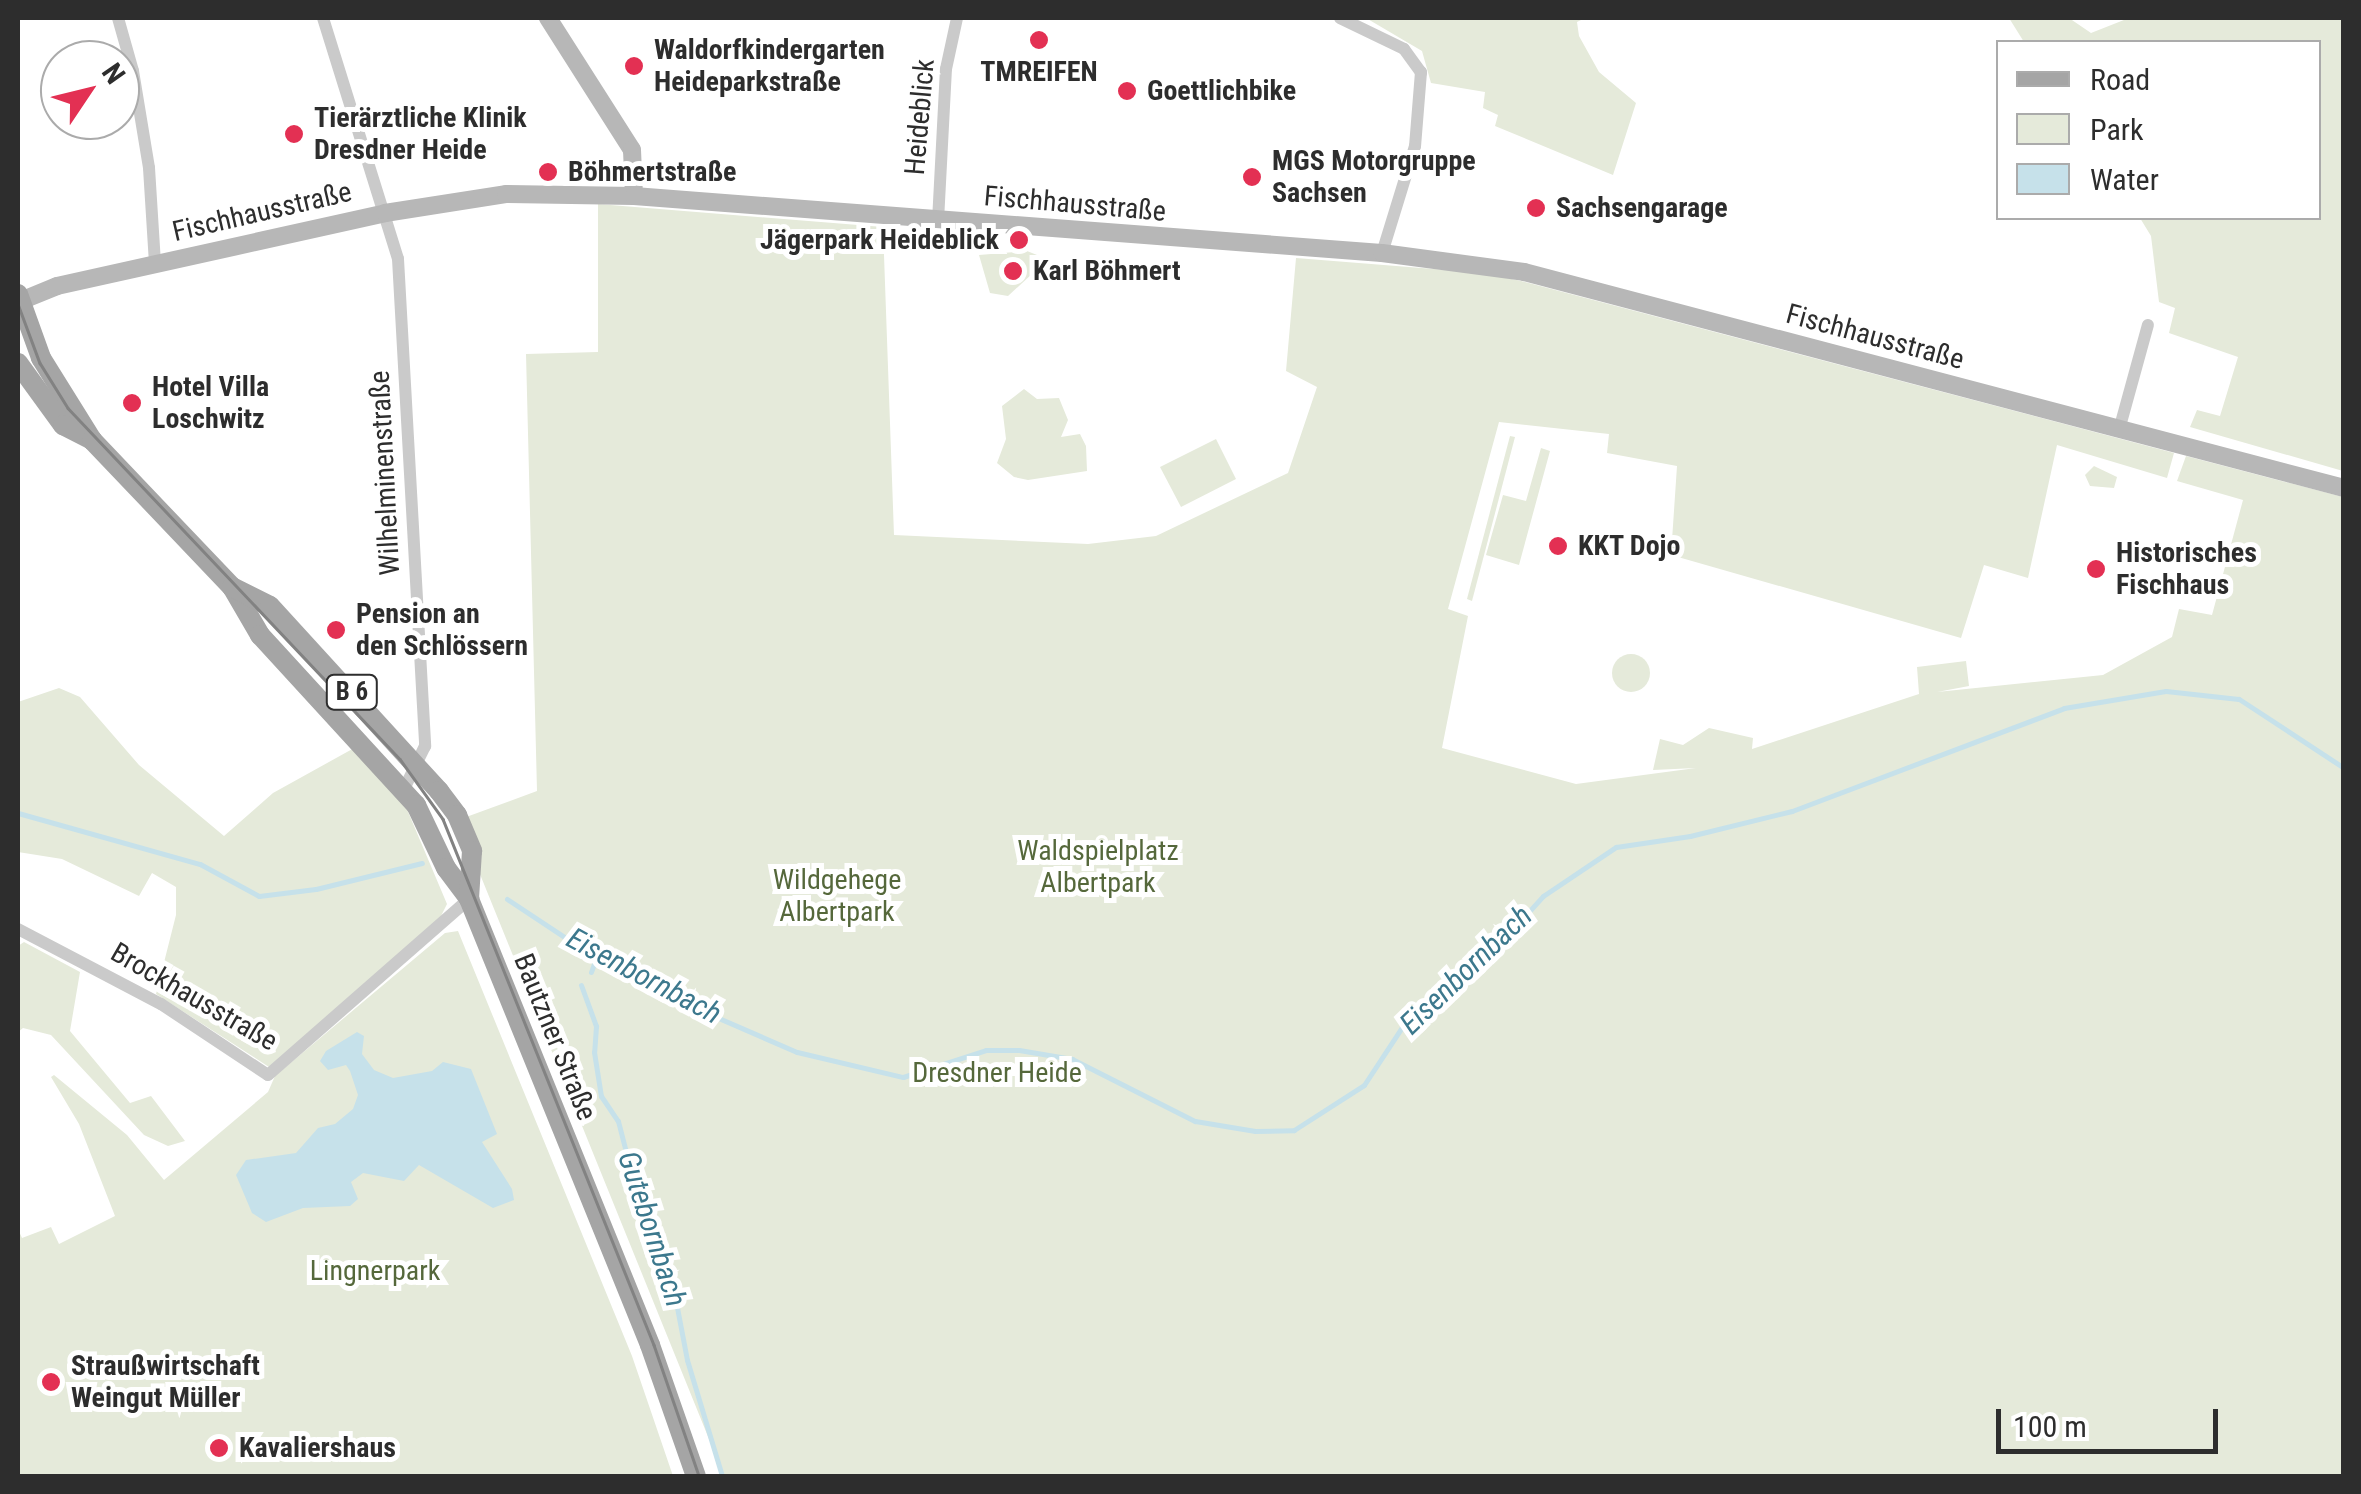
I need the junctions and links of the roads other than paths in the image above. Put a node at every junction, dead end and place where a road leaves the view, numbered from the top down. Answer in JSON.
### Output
{"nodes":[{"id":1,"x":118,"y":18,"type":"edge"},
{"id":2,"x":323,"y":18,"type":"edge"},
{"id":3,"x":548,"y":18,"type":"edge"},
{"id":4,"x":957,"y":18,"type":"edge"},
{"id":5,"x":1340,"y":18,"type":"edge"},
{"id":6,"x":634,"y":196,"type":"junction"},
{"id":7,"x":385,"y":213,"type":"junction"},
{"id":8,"x":938,"y":221,"type":"junction"},
{"id":9,"x":1382,"y":253,"type":"junction"},
{"id":10,"x":155,"y":264,"type":"junction"},
{"id":11,"x":18,"y":299,"type":"edge"},
{"id":12,"x":2148,"y":325,"type":"dead end"},
{"id":13,"x":18,"y":363,"type":"edge"},
{"id":14,"x":2119,"y":430,"type":"junction"},
{"id":15,"x":92,"y":440,"type":"junction"},
{"id":16,"x":2344,"y":488,"type":"edge"},
{"id":17,"x":232,"y":586,"type":"junction"},
{"id":18,"x":418,"y":763,"type":"junction"},
{"id":19,"x":405,"y":788,"type":"junction"},
{"id":20,"x":470,"y":899,"type":"junction"},
{"id":21,"x":18,"y":930,"type":"edge"},
{"id":22,"x":696,"y":1476,"type":"edge"}],
"edges":[{"from":1,"to":10,"type":"street"},
{"from":2,"to":7,"type":"street"},
{"from":3,"to":6,"type":"main road"},
{"from":4,"to":8,"type":"street","name":"Heideblick"},
{"from":5,"to":9,"type":"street"},
{"from":6,"to":7,"type":"main road","name":"Fischhausstraße"},
{"from":6,"to":8,"type":"main road","name":"Fischhausstraße"},
{"from":7,"to":10,"type":"main road","name":"Fischhausstraße"},
{"from":7,"to":18,"type":"street","name":"Wilhelminenstraße"},
{"from":8,"to":9,"type":"main road","name":"Fischhausstraße"},
{"from":9,"to":14,"type":"main road","name":"Fischhausstraße"},
{"from":10,"to":11,"type":"main road","name":"Fischhausstraße"},
{"from":11,"to":15,"type":"main road","name":"Bautzner Straße","number":"B 6"},
{"from":12,"to":14,"type":"street"},
{"from":13,"to":15,"type":"main road","name":"Bautzner Straße","number":"B 6"},
{"from":14,"to":16,"type":"main road","name":"Fischhausstraße"},
{"from":15,"to":17,"type":"main road","name":"Bautzner Straße","number":"B 6"},
{"from":17,"to":18,"type":"main road","name":"Bautzner Straße","number":"B 6"},
{"from":17,"to":19,"type":"main road","name":"Bautzner Straße","number":"B 6"},
{"from":18,"to":19,"type":"street","name":"Wilhelminenstraße"},
{"from":18,"to":20,"type":"main road","name":"Bautzner Straße","number":"B 6"},
{"from":19,"to":20,"type":"main road","name":"Bautzner Straße","number":"B 6"},
{"from":20,"to":21,"type":"street","name":"Brockhausstraße"},
{"from":20,"to":22,"type":"main road","name":"Bautzner Straße","number":"B 6"}]}
